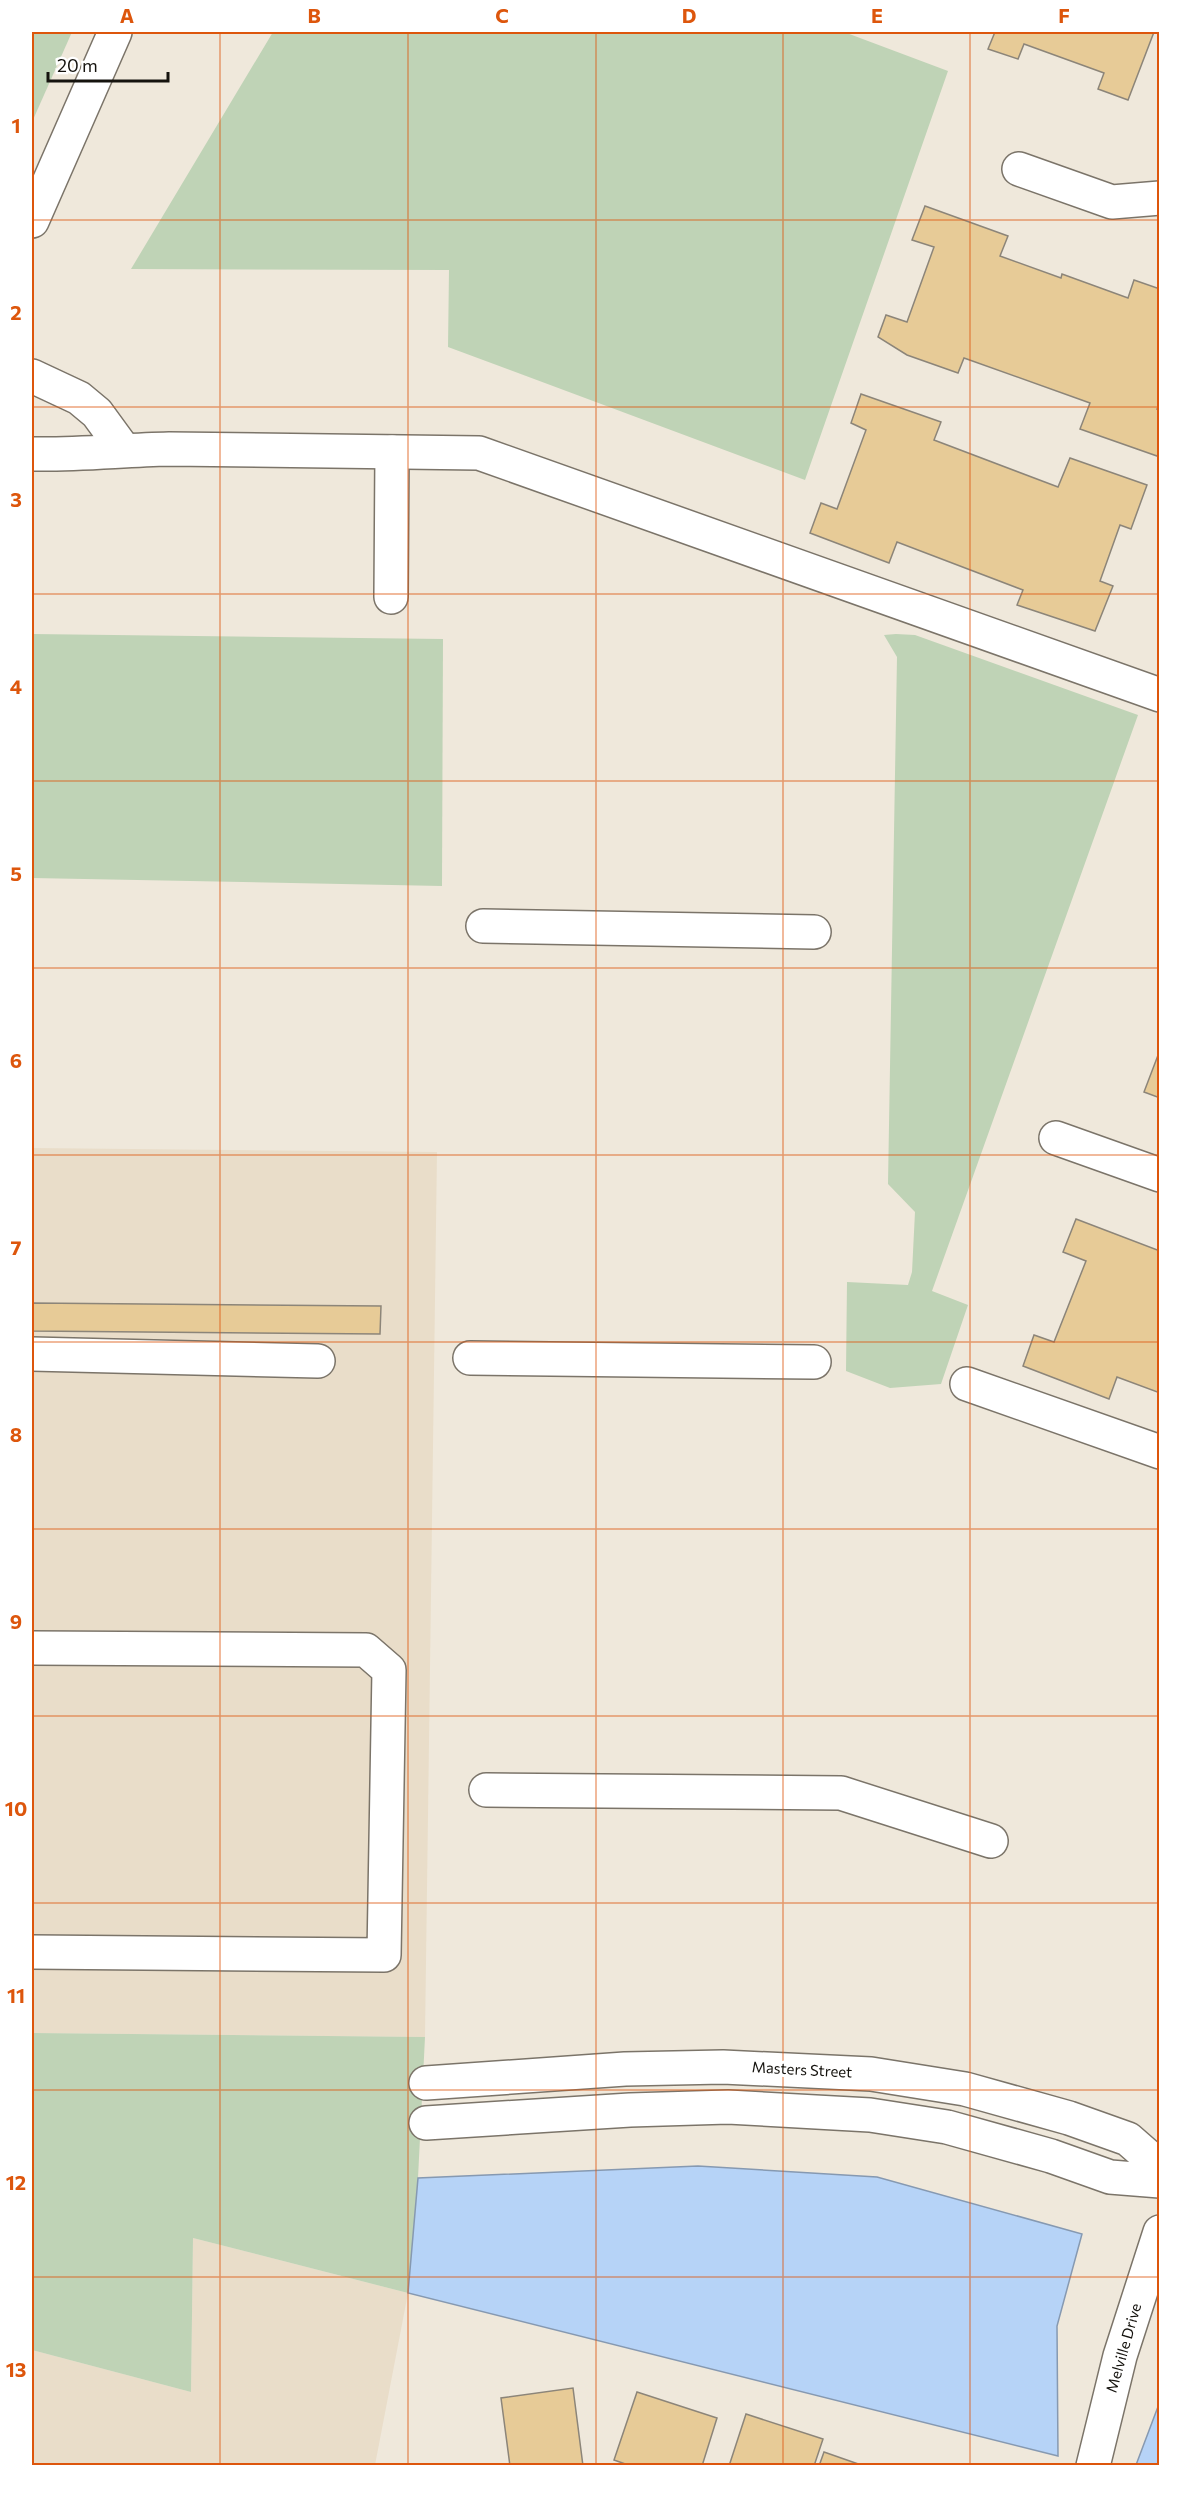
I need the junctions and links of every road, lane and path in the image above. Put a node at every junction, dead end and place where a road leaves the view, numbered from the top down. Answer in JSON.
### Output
{"nodes":[{"id":1,"x":115,"y":32,"type":"edge"},
{"id":2,"x":1019,"y":169,"type":"dead end"},
{"id":3,"x":1160,"y":198,"type":"edge"},
{"id":4,"x":32,"y":221,"type":"edge"},
{"id":5,"x":32,"y":376,"type":"edge"},
{"id":6,"x":124,"y":450,"type":"junction"},
{"id":7,"x":392,"y":452,"type":"junction"},
{"id":8,"x":32,"y":454,"type":"edge"},
{"id":9,"x":391,"y":597,"type":"dead end"},
{"id":10,"x":1160,"y":695,"type":"edge"},
{"id":11,"x":483,"y":926,"type":"dead end"},
{"id":12,"x":814,"y":932,"type":"dead end"},
{"id":13,"x":1056,"y":1138,"type":"dead end"},
{"id":14,"x":1160,"y":1175,"type":"edge"},
{"id":15,"x":32,"y":1354,"type":"edge"},
{"id":16,"x":470,"y":1358,"type":"dead end"},
{"id":17,"x":318,"y":1361,"type":"dead end"},
{"id":18,"x":814,"y":1362,"type":"dead end"},
{"id":19,"x":967,"y":1384,"type":"dead end"},
{"id":20,"x":1160,"y":1452,"type":"edge"},
{"id":21,"x":32,"y":1648,"type":"edge"},
{"id":22,"x":486,"y":1790,"type":"dead end"},
{"id":23,"x":991,"y":1842,"type":"dead end"},
{"id":24,"x":32,"y":1952,"type":"edge"},
{"id":25,"x":810,"y":2069,"type":"junction"},
{"id":26,"x":871,"y":2074,"type":"junction"},
{"id":27,"x":426,"y":2083,"type":"dead end"},
{"id":28,"x":809,"y":2110,"type":"junction"},
{"id":29,"x":870,"y":2115,"type":"junction"},
{"id":30,"x":426,"y":2124,"type":"dead end"},
{"id":31,"x":1160,"y":2167,"type":"edge"},
{"id":32,"x":1160,"y":2181,"type":"edge"},
{"id":33,"x":1160,"y":2232,"type":"edge"},
{"id":34,"x":1093,"y":2466,"type":"edge"}],
"edges":[{"from":1,"to":4,"type":"street"},
{"from":2,"to":3,"type":"street"},
{"from":5,"to":6,"type":"street"},
{"from":6,"to":7,"type":"street"},
{"from":6,"to":8,"type":"street"},
{"from":7,"to":9,"type":"street"},
{"from":7,"to":10,"type":"street"},
{"from":11,"to":12,"type":"street"},
{"from":13,"to":14,"type":"street"},
{"from":15,"to":17,"type":"street"},
{"from":16,"to":18,"type":"street"},
{"from":19,"to":20,"type":"street"},
{"from":21,"to":24,"type":"street"},
{"from":22,"to":23,"type":"street"},
{"from":25,"to":26,"type":"street","name":"Masters Street"},
{"from":25,"to":27,"type":"street","name":"Masters Street"},
{"from":25,"to":28,"type":"street"},
{"from":26,"to":29,"type":"street"},
{"from":26,"to":31,"type":"street","name":"Masters Street"},
{"from":28,"to":29,"type":"street"},
{"from":28,"to":30,"type":"street"},
{"from":29,"to":32,"type":"street"},
{"from":33,"to":34,"type":"street","name":"Melville Drive"}]}
